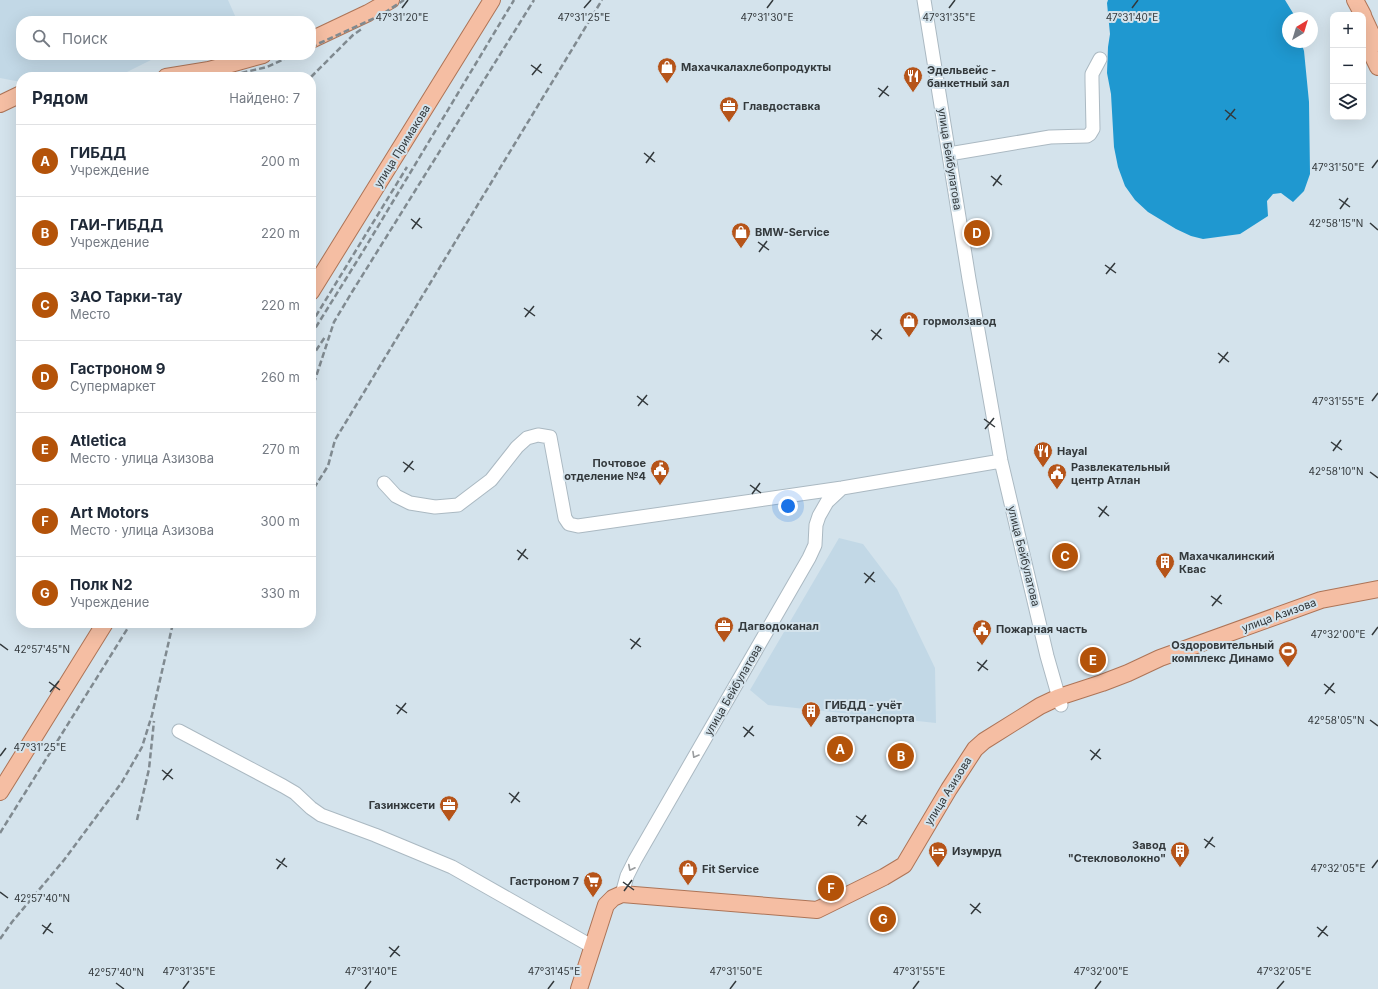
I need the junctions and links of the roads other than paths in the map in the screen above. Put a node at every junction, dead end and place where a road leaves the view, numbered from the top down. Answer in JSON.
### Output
{"nodes":[{"id":1,"x":380,"y":0,"type":"edge"},
{"id":2,"x":391,"y":0,"type":"edge"},
{"id":3,"x":481,"y":0,"type":"edge"},
{"id":4,"x":492,"y":0,"type":"edge"},
{"id":5,"x":924,"y":0,"type":"edge"},
{"id":6,"x":1346,"y":0,"type":"edge"},
{"id":7,"x":1356,"y":0,"type":"edge"},
{"id":8,"x":1352,"y":12,"type":"edge"},
{"id":9,"x":1362,"y":12,"type":"edge"},
{"id":10,"x":1366,"y":21,"type":"edge"},
{"id":11,"x":316,"y":34,"type":"edge"},
{"id":12,"x":316,"y":38,"type":"edge"},
{"id":13,"x":1366,"y":42,"type":"edge"},
{"id":14,"x":1378,"y":47,"type":"edge"},
{"id":15,"x":1100,"y":59,"type":"dead end"},
{"id":16,"x":245,"y":60,"type":"edge"},
{"id":17,"x":259,"y":60,"type":"edge"},
{"id":18,"x":1378,"y":67,"type":"edge"},
{"id":19,"x":197,"y":72,"type":"edge"},
{"id":20,"x":217,"y":72,"type":"edge"},
{"id":21,"x":16,"y":96,"type":"edge"},
{"id":22,"x":0,"y":104,"type":"edge"},
{"id":23,"x":16,"y":105,"type":"edge"},
{"id":24,"x":0,"y":112,"type":"edge"},
{"id":25,"x":949,"y":154,"type":"junction"},
{"id":26,"x":316,"y":266,"type":"edge"},
{"id":27,"x":316,"y":284,"type":"edge"},
{"id":28,"x":1001,"y":461,"type":"junction"},
{"id":29,"x":384,"y":483,"type":"dead end"},
{"id":30,"x":842,"y":488,"type":"junction"},
{"id":31,"x":1378,"y":589,"type":"edge"},
{"id":32,"x":1378,"y":595,"type":"edge"},
{"id":33,"x":90,"y":628,"type":"edge"},
{"id":34,"x":102,"y":628,"type":"edge"},
{"id":35,"x":1060,"y":701,"type":"junction"},
{"id":36,"x":179,"y":731,"type":"dead end"},
{"id":37,"x":0,"y":771,"type":"edge"},
{"id":38,"x":0,"y":792,"type":"edge"},
{"id":39,"x":622,"y":894,"type":"junction"},
{"id":40,"x":593,"y":947,"type":"junction"},
{"id":41,"x":579,"y":989,"type":"edge"},
{"id":42,"x":586,"y":989,"type":"edge"}],
"edges":[{"from":1,"to":11,"type":"main road"},
{"from":2,"to":12,"type":"main road"},
{"from":3,"to":26,"type":"main road","name":"улица Примакова"},
{"from":4,"to":27,"type":"main road","name":"улица Примакова"},
{"from":5,"to":25,"type":"street","name":"улица Бейбулатова"},
{"from":6,"to":8,"type":"main road"},
{"from":7,"to":9,"type":"main road"},
{"from":10,"to":14,"type":"main road"},
{"from":13,"to":18,"type":"main road"},
{"from":15,"to":25,"type":"street"},
{"from":16,"to":19,"type":"main road"},
{"from":17,"to":20,"type":"main road"},
{"from":21,"to":22,"type":"main road"},
{"from":23,"to":24,"type":"main road"},
{"from":25,"to":28,"type":"street","name":"улица Бейбулатова"},
{"from":28,"to":30,"type":"street"},
{"from":28,"to":35,"type":"street","name":"улица Бейбулатова"},
{"from":29,"to":30,"type":"street"},
{"from":30,"to":39,"type":"street","name":"улица Бейбулатова","one_way":true},
{"from":31,"to":35,"type":"main road","name":"улица Азизова"},
{"from":32,"to":35,"type":"main road","name":"улица Азизова"},
{"from":33,"to":37,"type":"main road"},
{"from":34,"to":38,"type":"main road"},
{"from":35,"to":39,"type":"main road","name":"улица Азизова"},
{"from":35,"to":42,"type":"main road","name":"улица Азизова"},
{"from":36,"to":40,"type":"street"},
{"from":39,"to":40,"type":"main road"},
{"from":40,"to":41,"type":"main road"}]}
